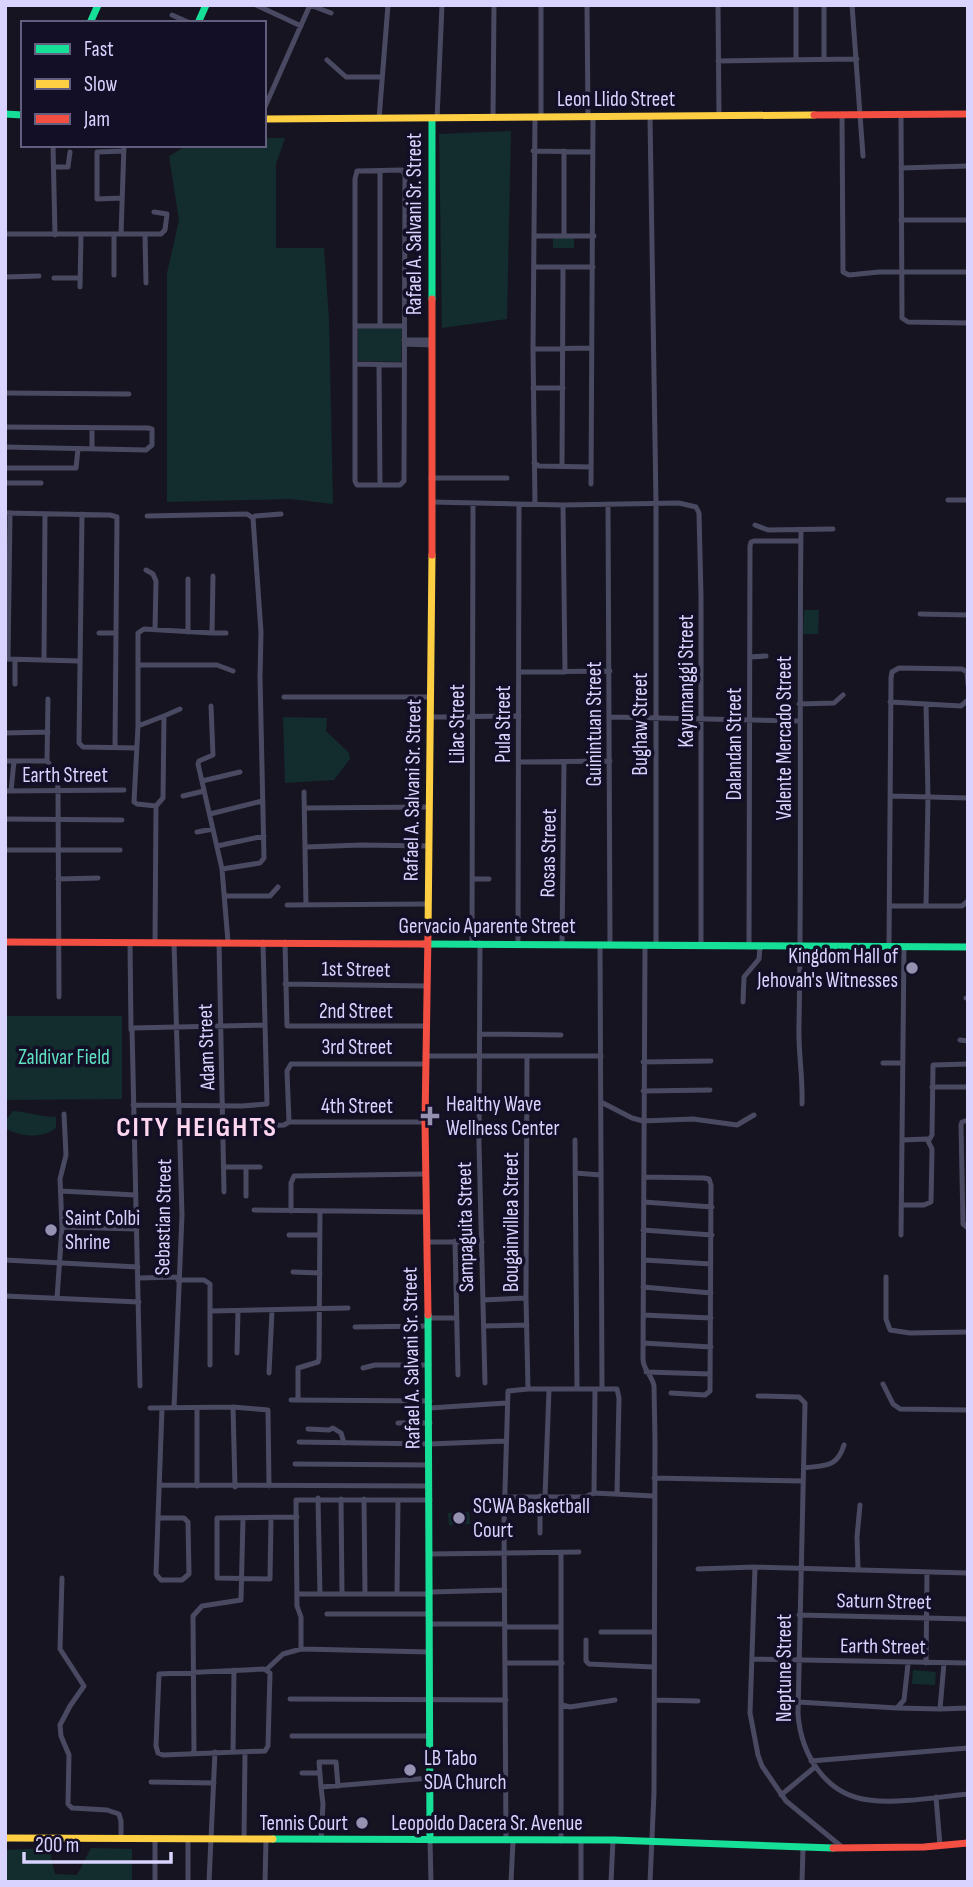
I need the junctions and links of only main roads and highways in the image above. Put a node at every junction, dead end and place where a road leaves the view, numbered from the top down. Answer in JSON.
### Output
{"nodes":[{"id":1,"x":98,"y":5,"type":"edge"},
{"id":2,"x":206,"y":5,"type":"edge"},
{"id":3,"x":91,"y":21,"type":"edge"},
{"id":4,"x":199,"y":21,"type":"edge"},
{"id":5,"x":968,"y":114,"type":"edge"},
{"id":6,"x":266,"y":119,"type":"edge"},
{"id":7,"x":434,"y":119,"type":"junction"},
{"id":8,"x":5,"y":942,"type":"edge"},
{"id":9,"x":426,"y":943,"type":"junction"},
{"id":10,"x":968,"y":947,"type":"edge"},
{"id":11,"x":5,"y":1838,"type":"edge"},
{"id":12,"x":430,"y":1840,"type":"junction"},
{"id":13,"x":968,"y":1843,"type":"edge"}],
"edges":[{"from":1,"to":3,"type":"main road"},
{"from":2,"to":4,"type":"main road"},
{"from":5,"to":7,"type":"main road","name":"Leon Llido Street"},
{"from":6,"to":7,"type":"main road","name":"Leon Llido Street"},
{"from":7,"to":9,"type":"main road","name":"Rafael A. Salvani Sr. Street"},
{"from":8,"to":9,"type":"main road","name":"Gervacio Aparente Street"},
{"from":9,"to":10,"type":"main road","name":"Gervacio Aparente Street"},
{"from":9,"to":12,"type":"main road","name":"Rafael A. Salvani Sr. Street"},
{"from":11,"to":12,"type":"main road","name":"Leopoldo Dacera Sr. Avenue"},
{"from":12,"to":13,"type":"main road","name":"Leopoldo Dacera Sr. Avenue"}]}
